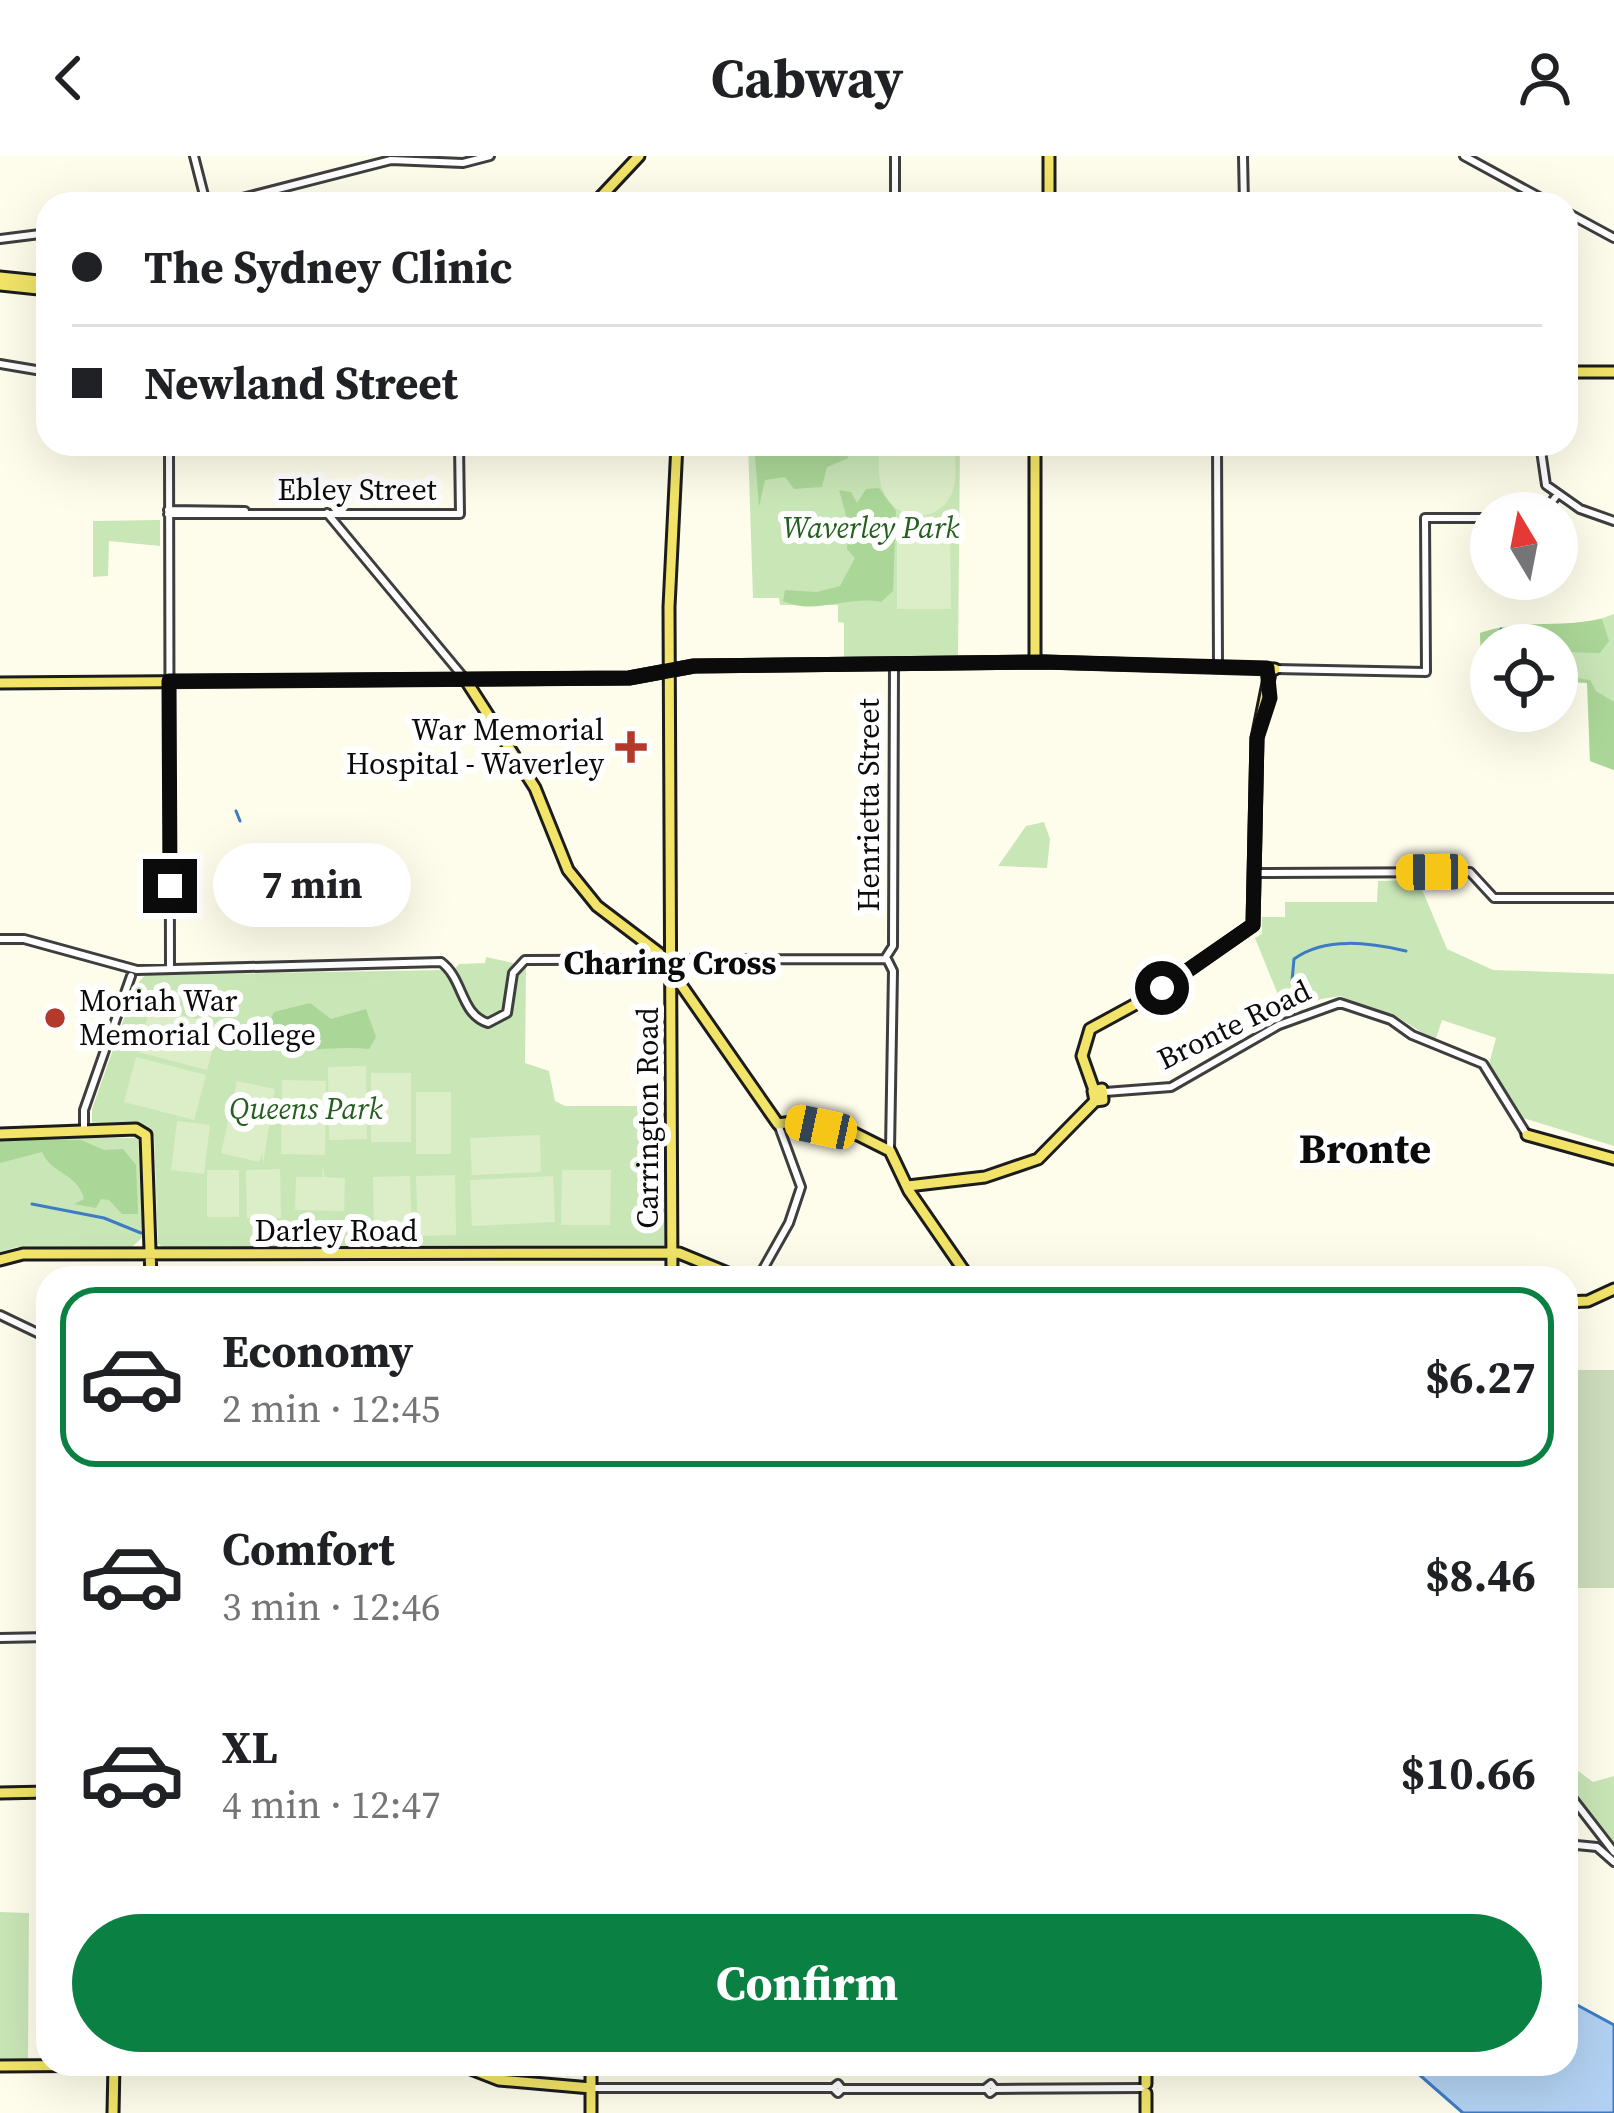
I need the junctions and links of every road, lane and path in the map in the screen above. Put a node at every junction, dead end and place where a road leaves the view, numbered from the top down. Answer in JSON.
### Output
{"nodes":[{"id":1,"x":194,"y":156,"type":"edge"},
{"id":2,"x":490,"y":156,"type":"edge"},
{"id":3,"x":642,"y":156,"type":"edge"},
{"id":4,"x":895,"y":156,"type":"edge"},
{"id":5,"x":1048,"y":156,"type":"edge"},
{"id":6,"x":1243,"y":156,"type":"edge"},
{"id":7,"x":1464,"y":156,"type":"edge"},
{"id":8,"x":206,"y":192,"type":"edge"},
{"id":9,"x":260,"y":192,"type":"edge"},
{"id":10,"x":608,"y":192,"type":"edge"},
{"id":11,"x":895,"y":192,"type":"edge"},
{"id":12,"x":1048,"y":192,"type":"edge"},
{"id":13,"x":1244,"y":192,"type":"edge"},
{"id":14,"x":1530,"y":192,"type":"edge"},
{"id":15,"x":1578,"y":218,"type":"edge"},
{"id":16,"x":36,"y":234,"type":"edge"},
{"id":17,"x":1614,"y":238,"type":"edge"},
{"id":18,"x":0,"y":239,"type":"edge"},
{"id":19,"x":0,"y":281,"type":"edge"},
{"id":20,"x":36,"y":285,"type":"edge"},
{"id":21,"x":0,"y":364,"type":"edge"},
{"id":22,"x":36,"y":370,"type":"edge"},
{"id":23,"x":1578,"y":372,"type":"edge"},
{"id":24,"x":1614,"y":372,"type":"edge"},
{"id":25,"x":169,"y":456,"type":"edge"},
{"id":26,"x":459,"y":456,"type":"edge"},
{"id":27,"x":677,"y":456,"type":"edge"},
{"id":28,"x":1035,"y":456,"type":"edge"},
{"id":29,"x":1216,"y":456,"type":"edge"},
{"id":30,"x":1541,"y":456,"type":"edge"},
{"id":31,"x":1556,"y":492,"type":"edge"},
{"id":32,"x":1578,"y":508,"type":"edge"},
{"id":33,"x":168,"y":512,"type":"junction"},
{"id":34,"x":327,"y":513,"type":"junction"},
{"id":35,"x":1470,"y":518,"type":"edge"},
{"id":36,"x":1614,"y":520,"type":"edge"},
{"id":37,"x":1035,"y":662,"type":"junction"},
{"id":38,"x":894,"y":664,"type":"junction"},
{"id":39,"x":1217,"y":665,"type":"junction"},
{"id":40,"x":694,"y":666,"type":"junction"},
{"id":41,"x":1270,"y":670,"type":"junction"},
{"id":42,"x":670,"y":671,"type":"junction"},
{"id":43,"x":646,"y":677,"type":"junction"},
{"id":44,"x":465,"y":679,"type":"junction"},
{"id":45,"x":488,"y":679,"type":"junction"},
{"id":46,"x":169,"y":681,"type":"junction"},
{"id":47,"x":0,"y":683,"type":"edge"},
{"id":48,"x":671,"y":690,"type":"junction"},
{"id":49,"x":480,"y":698,"type":"junction"},
{"id":50,"x":1256,"y":873,"type":"junction"},
{"id":51,"x":1614,"y":898,"type":"edge"},
{"id":52,"x":0,"y":938,"type":"edge"},
{"id":53,"x":883,"y":959,"type":"junction"},
{"id":54,"x":669,"y":962,"type":"junction"},
{"id":55,"x":170,"y":966,"type":"junction"},
{"id":56,"x":132,"y":971,"type":"junction"},
{"id":57,"x":687,"y":990,"type":"junction"},
{"id":58,"x":672,"y":996,"type":"junction"},
{"id":59,"x":1098,"y":1094,"type":"junction"},
{"id":60,"x":778,"y":1124,"type":"junction"},
{"id":61,"x":84,"y":1127,"type":"junction"},
{"id":62,"x":843,"y":1132,"type":"junction"},
{"id":63,"x":0,"y":1134,"type":"edge"},
{"id":64,"x":1527,"y":1135,"type":"joint"},
{"id":65,"x":890,"y":1151,"type":"junction"},
{"id":66,"x":1614,"y":1159,"type":"edge"},
{"id":67,"x":898,"y":1167,"type":"junction"},
{"id":68,"x":912,"y":1189,"type":"junction"},
{"id":69,"x":673,"y":1253,"type":"junction"},
{"id":70,"x":151,"y":1257,"type":"junction"},
{"id":71,"x":0,"y":1260,"type":"edge"},
{"id":72,"x":151,"y":1266,"type":"edge"},
{"id":73,"x":672,"y":1266,"type":"edge"},
{"id":74,"x":708,"y":1266,"type":"edge"},
{"id":75,"x":765,"y":1266,"type":"edge"},
{"id":76,"x":961,"y":1266,"type":"edge"},
{"id":77,"x":1614,"y":1289,"type":"edge"},
{"id":78,"x":1578,"y":1301,"type":"edge"},
{"id":79,"x":0,"y":1315,"type":"edge"},
{"id":80,"x":36,"y":1332,"type":"edge"},
{"id":81,"x":36,"y":1637,"type":"edge"},
{"id":82,"x":0,"y":1638,"type":"edge"},
{"id":83,"x":36,"y":1792,"type":"edge"},
{"id":84,"x":0,"y":1793,"type":"edge"},
{"id":85,"x":1578,"y":1806,"type":"edge"},
{"id":86,"x":1578,"y":1845,"type":"edge"},
{"id":87,"x":1614,"y":1852,"type":"edge"},
{"id":88,"x":1614,"y":1862,"type":"edge"},
{"id":89,"x":0,"y":2066,"type":"edge"},
{"id":90,"x":36,"y":2066,"type":"edge"},
{"id":91,"x":114,"y":2076,"type":"edge"},
{"id":92,"x":489,"y":2076,"type":"edge"},
{"id":93,"x":591,"y":2076,"type":"edge"},
{"id":94,"x":1146,"y":2076,"type":"edge"},
{"id":95,"x":591,"y":2088,"type":"junction"},
{"id":96,"x":1145,"y":2088,"type":"junction"},
{"id":97,"x":113,"y":2113,"type":"edge"},
{"id":98,"x":591,"y":2113,"type":"edge"},
{"id":99,"x":1146,"y":2113,"type":"edge"}],
"edges":[{"from":1,"to":8,"type":"street"},
{"from":2,"to":9,"type":"street"},
{"from":3,"to":10,"type":"main road"},
{"from":4,"to":11,"type":"street"},
{"from":5,"to":12,"type":"main road"},
{"from":6,"to":13,"type":"street"},
{"from":7,"to":14,"type":"street"},
{"from":15,"to":17,"type":"street"},
{"from":16,"to":18,"type":"street"},
{"from":19,"to":20,"type":"main road"},
{"from":21,"to":22,"type":"street"},
{"from":23,"to":24,"type":"main road"},
{"from":25,"to":33,"type":"street"},
{"from":26,"to":34,"type":"street","name":"Ebley Street"},
{"from":27,"to":42,"type":"main road","name":"Carrington Road"},
{"from":28,"to":37,"type":"main road"},
{"from":29,"to":39,"type":"street"},
{"from":30,"to":31,"type":"street"},
{"from":32,"to":36,"type":"street"},
{"from":33,"to":34,"type":"street","name":"Ebley Street"},
{"from":33,"to":46,"type":"street"},
{"from":34,"to":44,"type":"street"},
{"from":35,"to":41,"type":"street"},
{"from":37,"to":38,"type":"main road"},
{"from":37,"to":39,"type":"main road"},
{"from":38,"to":40,"type":"main road"},
{"from":38,"to":53,"type":"street","name":"Henrietta Street"},
{"from":39,"to":41,"type":"main road"},
{"from":40,"to":42,"type":"main road"},
{"from":40,"to":48,"type":"main road"},
{"from":41,"to":50,"type":"main road"},
{"from":42,"to":43,"type":"main road"},
{"from":42,"to":48,"type":"main road","name":"Carrington Road"},
{"from":43,"to":45,"type":"main road"},
{"from":43,"to":48,"type":"main road"},
{"from":44,"to":45,"type":"main road"},
{"from":44,"to":46,"type":"main road"},
{"from":44,"to":49,"type":"main road"},
{"from":45,"to":49,"type":"main road"},
{"from":46,"to":47,"type":"main road"},
{"from":46,"to":55,"type":"street"},
{"from":48,"to":54,"type":"main road","name":"Carrington Road"},
{"from":49,"to":54,"type":"main road"},
{"from":50,"to":51,"type":"street"},
{"from":50,"to":59,"type":"main road"},
{"from":52,"to":56,"type":"street"},
{"from":53,"to":54,"type":"street"},
{"from":53,"to":65,"type":"street","name":"Henrietta Street"},
{"from":54,"to":55,"type":"street"},
{"from":54,"to":57,"type":"main road"},
{"from":54,"to":58,"type":"main road","name":"Carrington Road"},
{"from":55,"to":56,"type":"street"},
{"from":56,"to":61,"type":"street"},
{"from":57,"to":58,"type":"main road"},
{"from":57,"to":60,"type":"main road"},
{"from":58,"to":69,"type":"main road","name":"Carrington Road"},
{"from":59,"to":64,"type":"street","name":"Bronte Road"},
{"from":59,"to":68,"type":"main road"},
{"from":60,"to":62,"type":"main road"},
{"from":60,"to":75,"type":"street"},
{"from":61,"to":63,"type":"main road"},
{"from":61,"to":70,"type":"main road"},
{"from":62,"to":65,"type":"main road"},
{"from":62,"to":67,"type":"main road"},
{"from":64,"to":66,"type":"main road","name":"Bronte Road"},
{"from":65,"to":67,"type":"main road"},
{"from":67,"to":68,"type":"main road"},
{"from":68,"to":76,"type":"main road"},
{"from":69,"to":70,"type":"main road","name":"Darley Road"},
{"from":69,"to":73,"type":"main road","name":"Carrington Road"},
{"from":69,"to":74,"type":"main road"},
{"from":70,"to":71,"type":"main road","name":"Darley Road"},
{"from":70,"to":72,"type":"main road"},
{"from":77,"to":78,"type":"main road"},
{"from":79,"to":80,"type":"street"},
{"from":81,"to":82,"type":"street"},
{"from":83,"to":84,"type":"main road"},
{"from":85,"to":87,"type":"street"},
{"from":86,"to":88,"type":"street"},
{"from":89,"to":90,"type":"main road"},
{"from":91,"to":97,"type":"main road"},
{"from":92,"to":95,"type":"main road"},
{"from":93,"to":95,"type":"main road"},
{"from":94,"to":96,"type":"main road"},
{"from":95,"to":96,"type":"street"},
{"from":95,"to":98,"type":"main road"},
{"from":96,"to":99,"type":"main road"}]}
